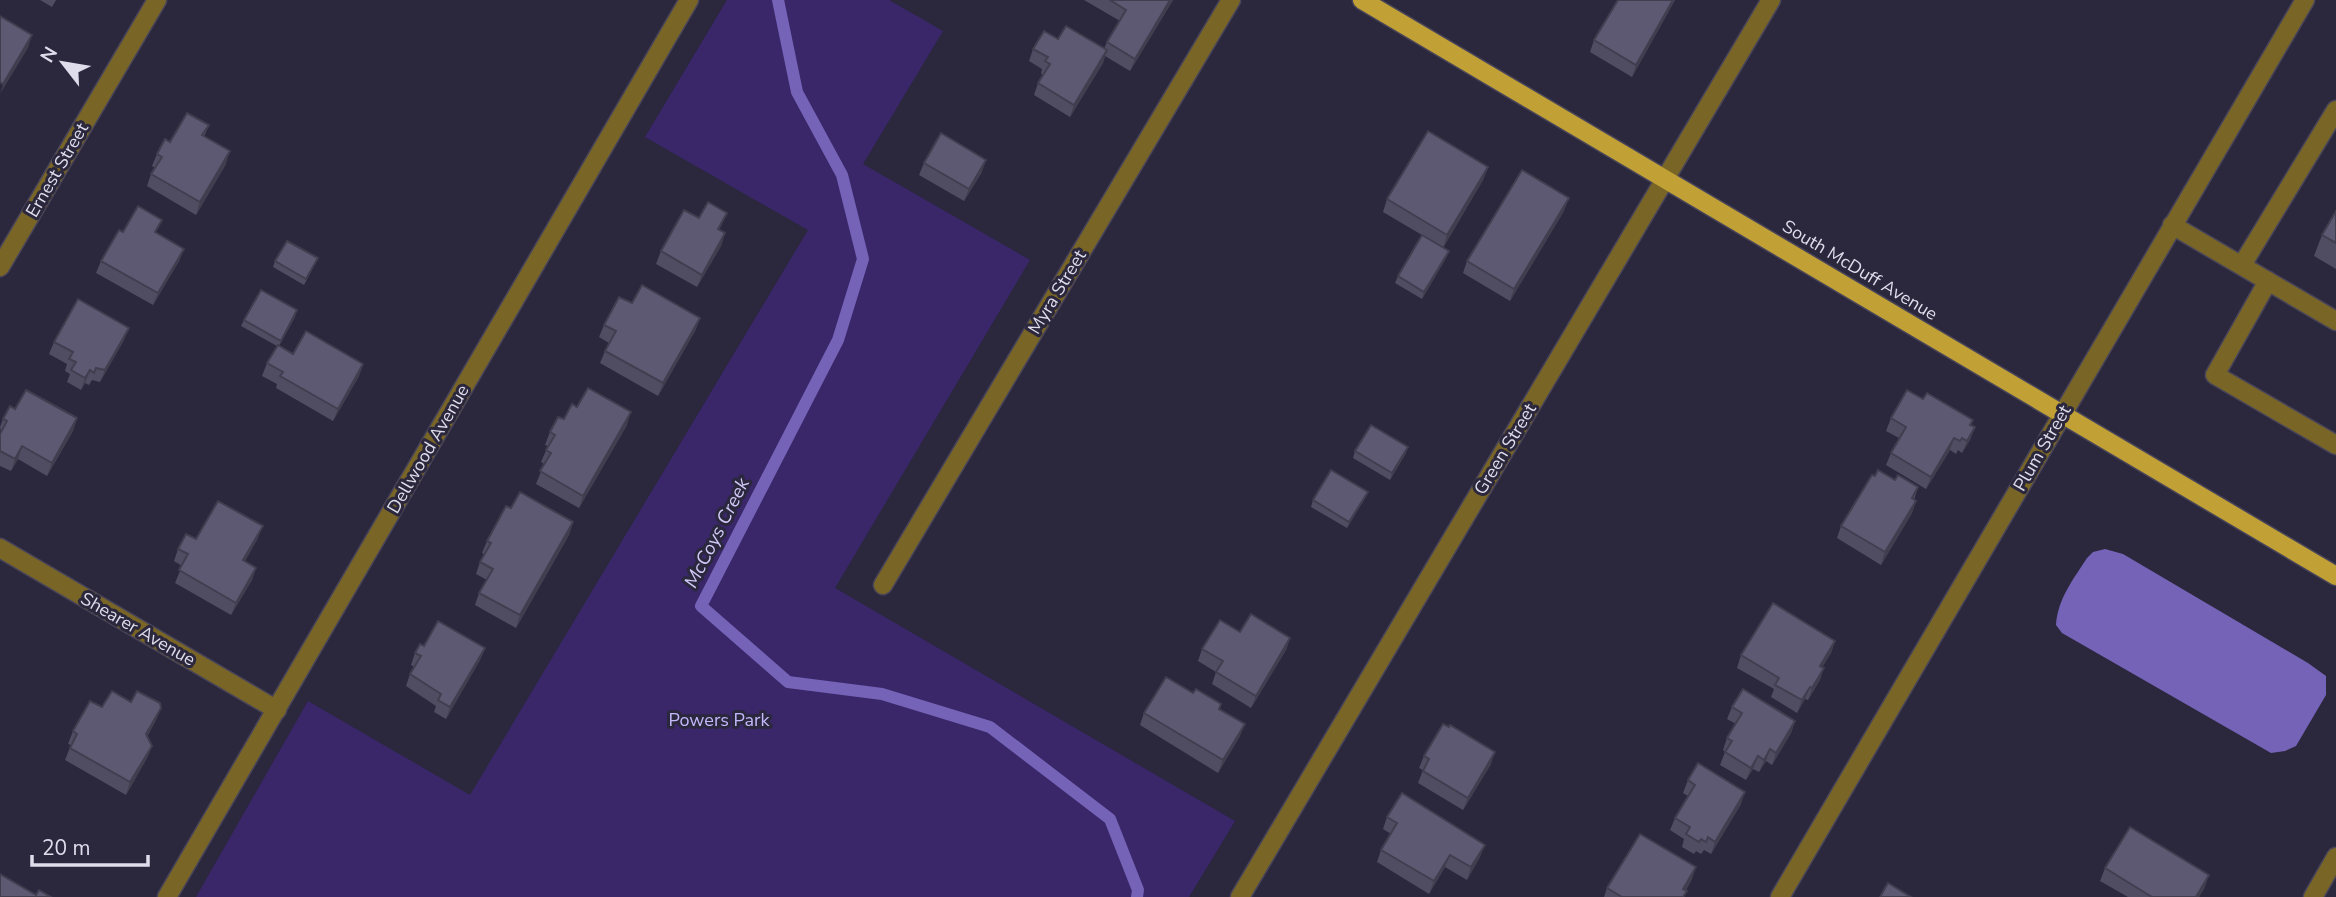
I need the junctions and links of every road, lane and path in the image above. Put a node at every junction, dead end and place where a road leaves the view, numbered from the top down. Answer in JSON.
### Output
{"nodes":[{"id":1,"x":157,"y":0,"type":"edge"},
{"id":2,"x":689,"y":0,"type":"edge"},
{"id":3,"x":1231,"y":0,"type":"edge"},
{"id":4,"x":1362,"y":0,"type":"edge"},
{"id":5,"x":1771,"y":0,"type":"edge"},
{"id":6,"x":2305,"y":0,"type":"edge"},
{"id":7,"x":2336,"y":110,"type":"edge"},
{"id":8,"x":1665,"y":179,"type":"junction"},
{"id":9,"x":2172,"y":225,"type":"junction"},
{"id":10,"x":2242,"y":265,"type":"junction"},
{"id":11,"x":0,"y":267,"type":"edge"},
{"id":12,"x":2268,"y":281,"type":"junction"},
{"id":13,"x":2336,"y":321,"type":"edge"},
{"id":14,"x":2062,"y":413,"type":"junction"},
{"id":15,"x":2336,"y":446,"type":"edge"},
{"id":16,"x":0,"y":548,"type":"edge"},
{"id":17,"x":2335,"y":573,"type":"edge"},
{"id":18,"x":883,"y":585,"type":"dead end"},
{"id":19,"x":277,"y":710,"type":"junction"},
{"id":20,"x":2336,"y":857,"type":"edge"},
{"id":21,"x":2330,"y":881,"type":"edge"},
{"id":22,"x":167,"y":897,"type":"edge"},
{"id":23,"x":1240,"y":897,"type":"edge"},
{"id":24,"x":1780,"y":897,"type":"edge"},
{"id":25,"x":2313,"y":897,"type":"edge"}],
"edges":[{"from":1,"to":11,"type":"street","name":"Ernest Street"},
{"from":2,"to":19,"type":"street","name":"Dellwood Avenue"},
{"from":3,"to":18,"type":"street","name":"Myra Street"},
{"from":4,"to":8,"type":"main road","name":"South McDuff Avenue"},
{"from":5,"to":8,"type":"street","name":"Green Street"},
{"from":6,"to":9,"type":"street","name":"Plum Street"},
{"from":7,"to":10,"type":"street"},
{"from":8,"to":14,"type":"main road","name":"South McDuff Avenue"},
{"from":8,"to":23,"type":"street","name":"Green Street"},
{"from":9,"to":10,"type":"street"},
{"from":9,"to":14,"type":"street","name":"Plum Street"},
{"from":10,"to":12,"type":"street"},
{"from":12,"to":13,"type":"street"},
{"from":12,"to":15,"type":"street"},
{"from":14,"to":17,"type":"main road","name":"South McDuff Avenue"},
{"from":14,"to":24,"type":"street","name":"Plum Street"},
{"from":16,"to":19,"type":"street","name":"Shearer Avenue"},
{"from":19,"to":22,"type":"street","name":"Dellwood Avenue"},
{"from":20,"to":21,"type":"street"},
{"from":21,"to":25,"type":"street"}]}
